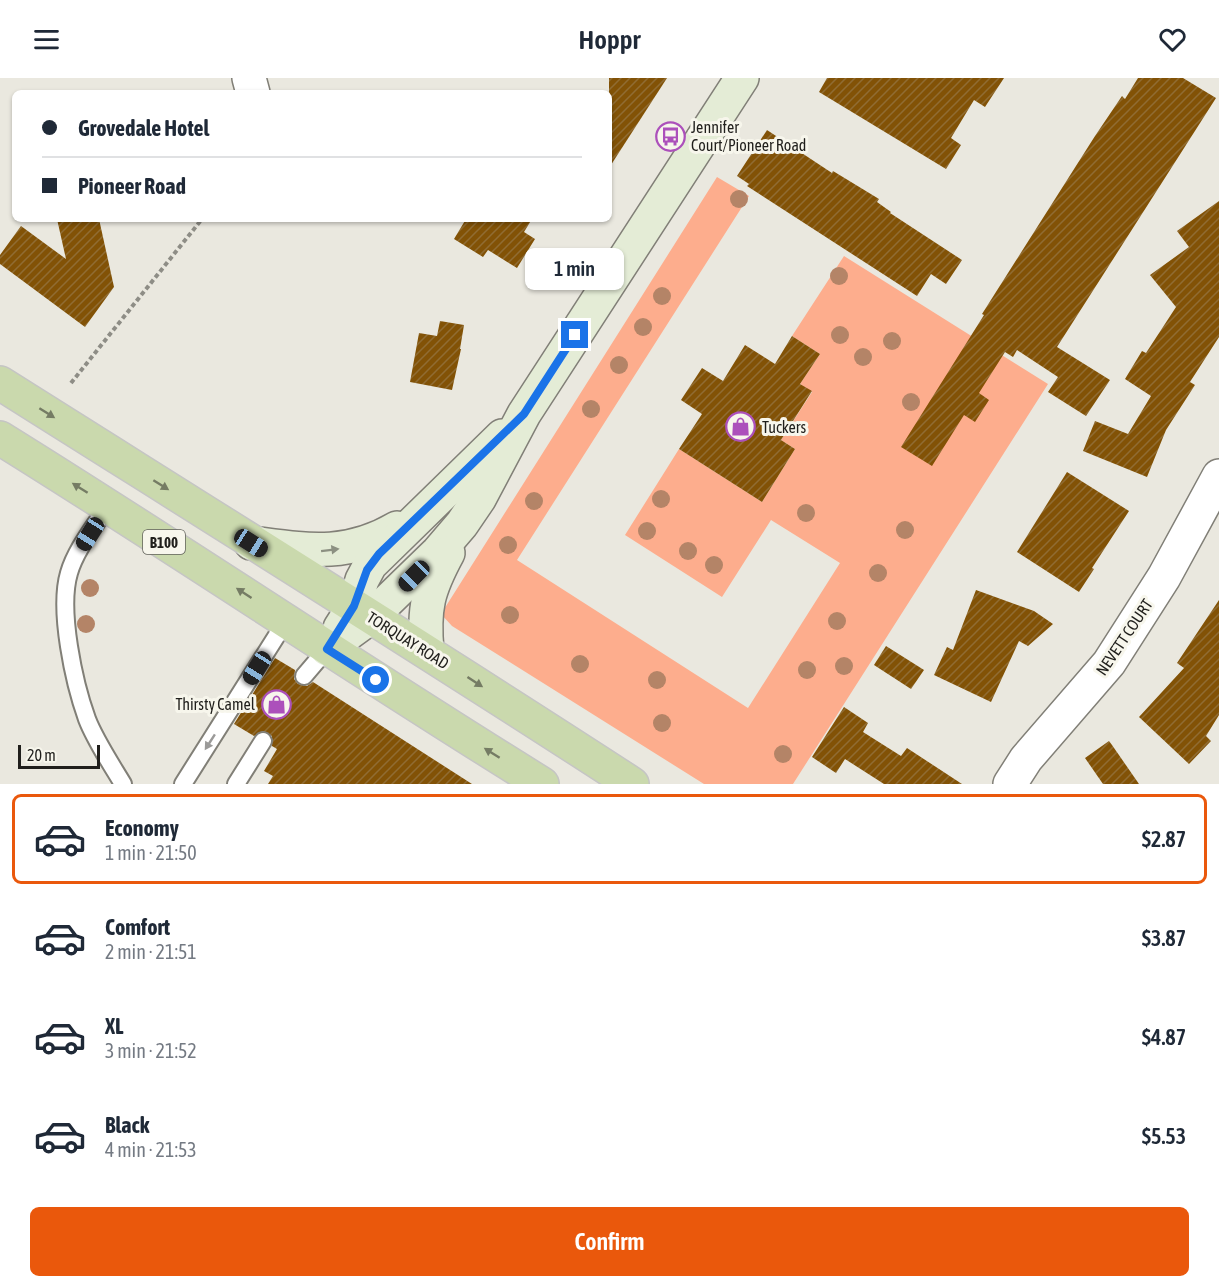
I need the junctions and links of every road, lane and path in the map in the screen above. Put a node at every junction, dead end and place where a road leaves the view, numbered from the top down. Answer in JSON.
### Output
{"nodes":[{"id":1,"x":742,"y":78,"type":"edge"},
{"id":2,"x":200,"y":222,"type":"edge"},
{"id":3,"x":0,"y":383,"type":"edge"},
{"id":4,"x":71,"y":383,"type":"dead end"},
{"id":5,"x":524,"y":414,"type":"junction"},
{"id":6,"x":0,"y":438,"type":"edge"},
{"id":7,"x":1219,"y":476,"type":"edge"},
{"id":8,"x":108,"y":505,"type":"junction"},
{"id":9,"x":428,"y":507,"type":"junction"},
{"id":10,"x":462,"y":524,"type":"junction"},
{"id":11,"x":251,"y":543,"type":"junction"},
{"id":12,"x":363,"y":611,"type":"junction"},
{"id":13,"x":286,"y":621,"type":"junction"},
{"id":14,"x":327,"y":649,"type":"junction"},
{"id":15,"x":427,"y":651,"type":"junction"},
{"id":16,"x":304,"y":676,"type":"dead end"},
{"id":17,"x":263,"y":741,"type":"dead end"},
{"id":18,"x":538,"y":783,"type":"edge"},
{"id":19,"x":123,"y":784,"type":"edge"},
{"id":20,"x":183,"y":784,"type":"edge"},
{"id":21,"x":236,"y":784,"type":"edge"},
{"id":22,"x":632,"y":784,"type":"edge"},
{"id":23,"x":1010,"y":784,"type":"edge"}],
"edges":[{"from":1,"to":5,"type":"main road"},
{"from":2,"to":4,"type":"path"},
{"from":3,"to":11,"type":"main road","name":"TORQUAY ROAD","one_way":true},
{"from":5,"to":9,"type":"main road"},
{"from":5,"to":10,"type":"main road"},
{"from":8,"to":6,"type":"main road","number":"B100","one_way":true},
{"from":7,"to":23,"type":"street","name":"NEVETT COURT"},
{"from":13,"to":8,"type":"main road","number":"B100","one_way":true},
{"from":8,"to":19,"type":"lane"},
{"from":11,"to":9,"type":"main road","one_way":true},
{"from":9,"to":12,"type":"main road"},
{"from":10,"to":12,"type":"main road"},
{"from":10,"to":15,"type":"main road"},
{"from":11,"to":12,"type":"main road","name":"TORQUAY ROAD"},
{"from":11,"to":13,"type":"main road"},
{"from":12,"to":14,"type":"main road"},
{"from":12,"to":15,"type":"main road","name":"TORQUAY ROAD"},
{"from":13,"to":14,"type":"main road","number":"B100"},
{"from":13,"to":20,"type":"lane","one_way":true},
{"from":14,"to":16,"type":"lane"},
{"from":18,"to":14,"type":"main road","number":"B100","one_way":true},
{"from":15,"to":22,"type":"main road","name":"TORQUAY ROAD","one_way":true},
{"from":17,"to":21,"type":"lane"}]}
